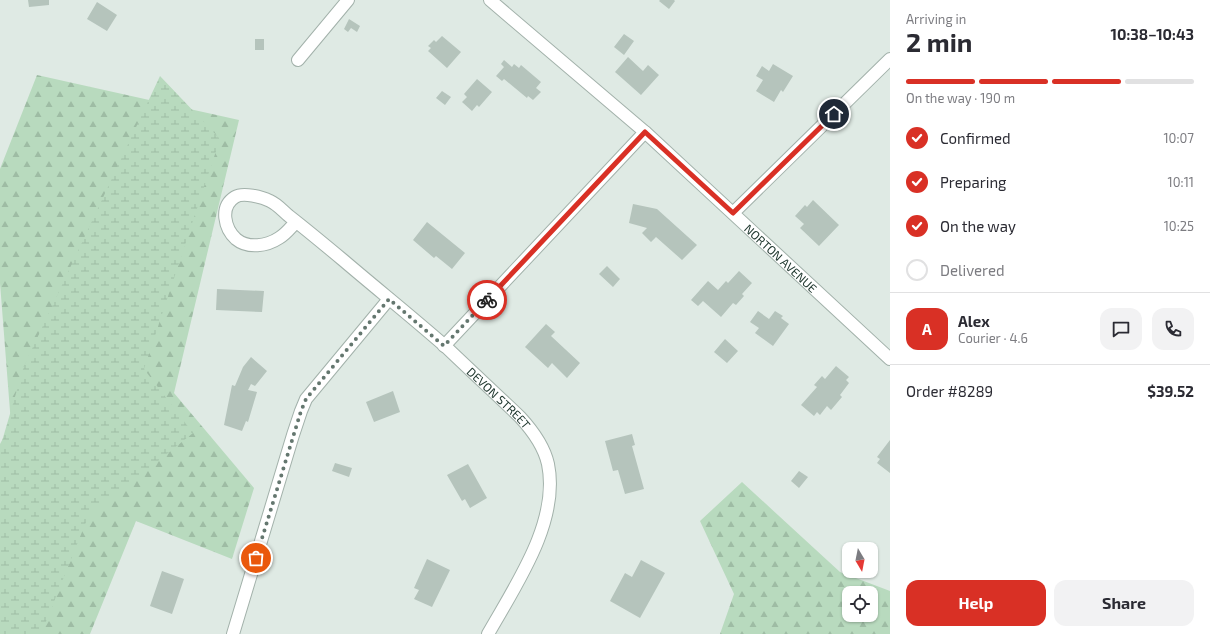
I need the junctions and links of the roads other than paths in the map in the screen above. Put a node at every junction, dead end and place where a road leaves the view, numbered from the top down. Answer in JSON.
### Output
{"nodes":[{"id":1,"x":348,"y":0,"type":"edge"},
{"id":2,"x":490,"y":0,"type":"edge"},
{"id":3,"x":890,"y":59,"type":"edge"},
{"id":4,"x":298,"y":60,"type":"dead end"},
{"id":5,"x":645,"y":132,"type":"junction"},
{"id":6,"x":733,"y":213,"type":"junction"},
{"id":7,"x":296,"y":222,"type":"junction"},
{"id":8,"x":389,"y":299,"type":"junction"},
{"id":9,"x":444,"y":346,"type":"junction"},
{"id":10,"x":890,"y":359,"type":"edge"},
{"id":11,"x":233,"y":634,"type":"edge"},
{"id":12,"x":488,"y":634,"type":"edge"}],
"edges":[{"from":1,"to":4,"type":"street"},
{"from":2,"to":5,"type":"street","name":"NORTON AVENUE"},
{"from":3,"to":6,"type":"street"},
{"from":5,"to":6,"type":"street","name":"NORTON AVENUE"},
{"from":5,"to":9,"type":"street"},
{"from":6,"to":10,"type":"street","name":"NORTON AVENUE"},
{"from":7,"to":7,"type":"street","name":"DEVON STREET"},
{"from":7,"to":8,"type":"street","name":"DEVON STREET"},
{"from":8,"to":9,"type":"street","name":"DEVON STREET"},
{"from":8,"to":11,"type":"street"},
{"from":9,"to":12,"type":"street","name":"DEVON STREET"}]}
